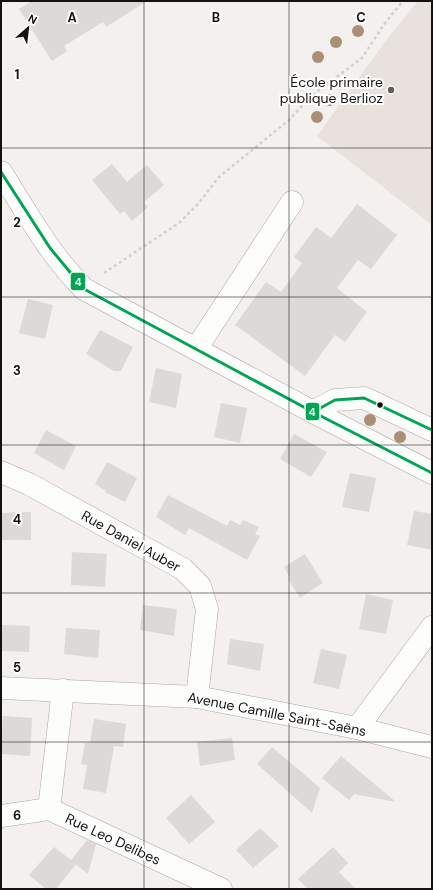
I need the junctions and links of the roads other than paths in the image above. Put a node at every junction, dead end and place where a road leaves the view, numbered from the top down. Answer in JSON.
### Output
{"nodes":[{"id":1,"x":1,"y":172,"type":"edge"},
{"id":2,"x":292,"y":202,"type":"dead end"},
{"id":3,"x":196,"y":348,"type":"junction"},
{"id":4,"x":313,"y":412,"type":"junction"},
{"id":5,"x":432,"y":430,"type":"edge"},
{"id":6,"x":1,"y":472,"type":"edge"},
{"id":7,"x":432,"y":473,"type":"edge"},
{"id":8,"x":432,"y":626,"type":"edge"},
{"id":9,"x":1,"y":688,"type":"edge"},
{"id":10,"x":63,"y":690,"type":"junction"},
{"id":11,"x":197,"y":697,"type":"junction"},
{"id":12,"x":357,"y":728,"type":"junction"},
{"id":13,"x":432,"y":747,"type":"edge"},
{"id":14,"x":49,"y":809,"type":"junction"},
{"id":15,"x":1,"y":816,"type":"edge"},
{"id":16,"x":221,"y":889,"type":"edge"}],
"edges":[{"from":1,"to":3,"type":"street"},
{"from":2,"to":3,"type":"street"},
{"from":3,"to":4,"type":"street"},
{"from":4,"to":5,"type":"street"},
{"from":4,"to":7,"type":"street"},
{"from":6,"to":11,"type":"street","name":"Rue Daniel Auber"},
{"from":8,"to":12,"type":"street"},
{"from":9,"to":10,"type":"street","name":"Avenue Camille Saint-Saëns"},
{"from":10,"to":11,"type":"street","name":"Avenue Camille Saint-Saëns"},
{"from":10,"to":14,"type":"street"},
{"from":11,"to":12,"type":"street","name":"Avenue Camille Saint-Saëns"},
{"from":12,"to":13,"type":"street","name":"Avenue Camille Saint-Saëns"},
{"from":14,"to":15,"type":"street","name":"Rue Leo Delibes"},
{"from":14,"to":16,"type":"street","name":"Rue Leo Delibes"}]}
